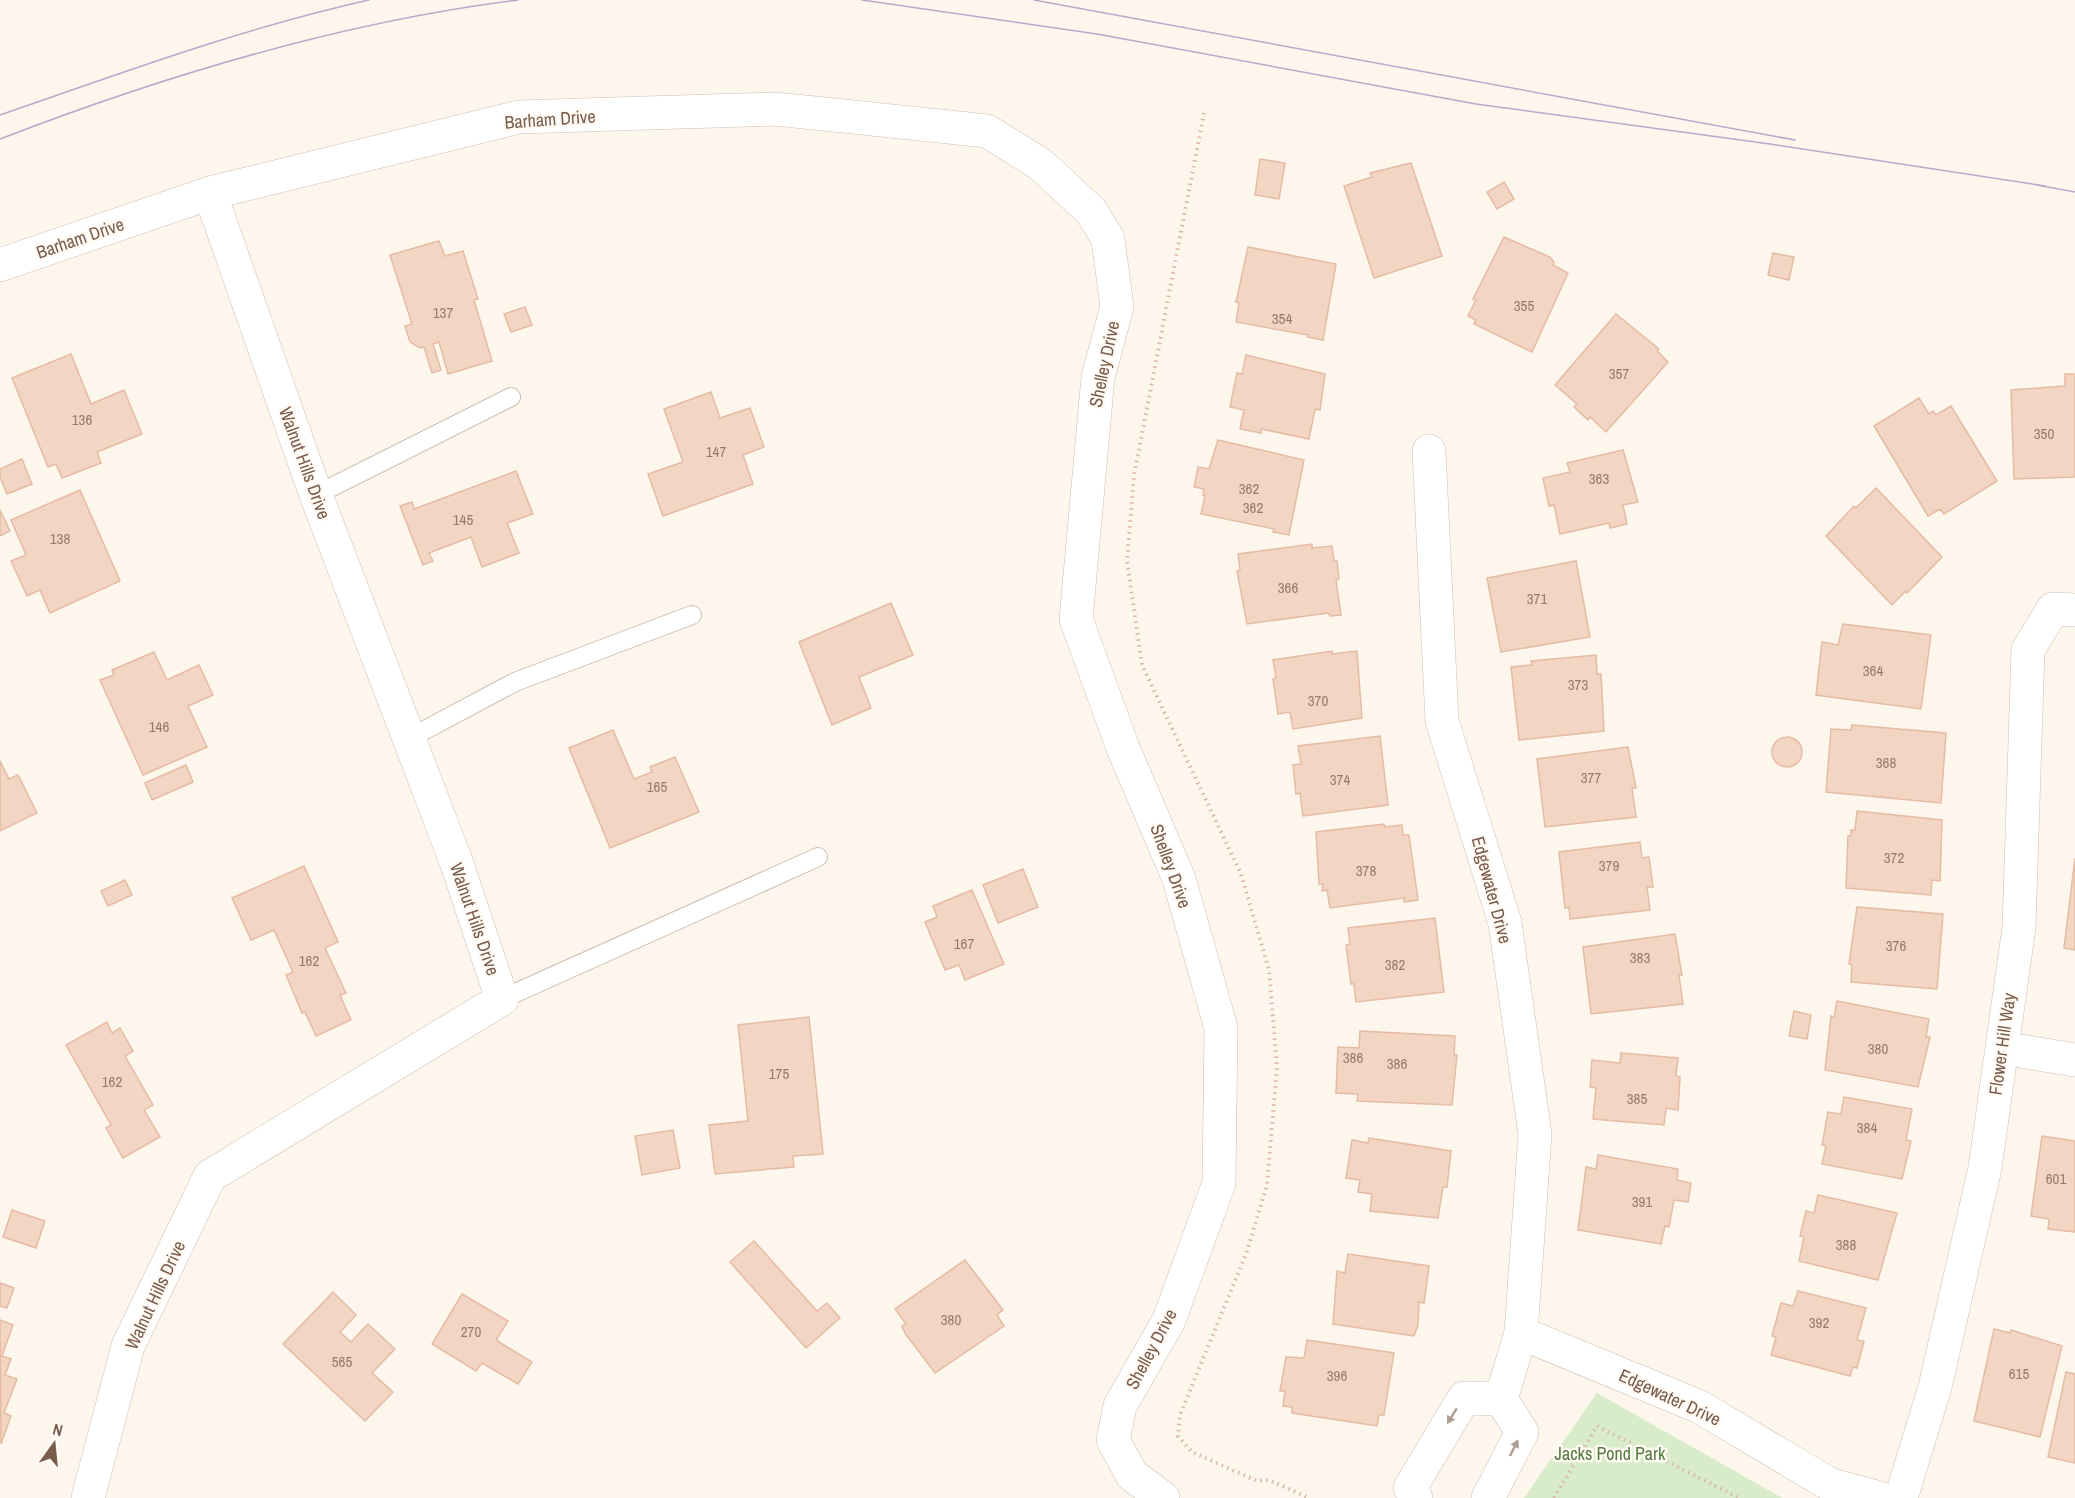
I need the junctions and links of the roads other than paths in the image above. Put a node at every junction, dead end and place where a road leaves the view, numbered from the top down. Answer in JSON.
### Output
{"nodes":[{"id":1,"x":210,"y":193,"type":"junction"},
{"id":2,"x":1091,"y":211,"type":"joint"},
{"id":3,"x":0,"y":265,"type":"edge"},
{"id":4,"x":511,"y":396,"type":"dead end"},
{"id":5,"x":1429,"y":451,"type":"dead end"},
{"id":6,"x":316,"y":495,"type":"junction"},
{"id":7,"x":2075,"y":610,"type":"edge"},
{"id":8,"x":692,"y":615,"type":"dead end"},
{"id":9,"x":408,"y":739,"type":"junction"},
{"id":10,"x":818,"y":857,"type":"dead end"},
{"id":11,"x":502,"y":999,"type":"junction"},
{"id":12,"x":2002,"y":1048,"type":"junction"},
{"id":13,"x":2075,"y":1060,"type":"edge"},
{"id":14,"x":1521,"y":1333,"type":"junction"},
{"id":15,"x":1501,"y":1399,"type":"junction"},
{"id":16,"x":88,"y":1498,"type":"edge"},
{"id":17,"x":1163,"y":1498,"type":"edge"},
{"id":18,"x":1416,"y":1498,"type":"edge"},
{"id":19,"x":1488,"y":1498,"type":"edge"},
{"id":20,"x":1880,"y":1498,"type":"edge"},
{"id":21,"x":1901,"y":1498,"type":"edge"}],
"edges":[{"from":1,"to":2,"type":"street","name":"Barham Drive"},
{"from":1,"to":3,"type":"street","name":"Barham Drive"},
{"from":1,"to":6,"type":"street","name":"Walnut Hills Drive"},
{"from":2,"to":17,"type":"street","name":"Shelley Drive"},
{"from":4,"to":6,"type":"lane"},
{"from":5,"to":14,"type":"street","name":"Edgewater Drive"},
{"from":6,"to":9,"type":"street","name":"Walnut Hills Drive"},
{"from":7,"to":12,"type":"street","name":"Flower Hill Way"},
{"from":8,"to":9,"type":"lane"},
{"from":9,"to":11,"type":"street","name":"Walnut Hills Drive"},
{"from":10,"to":11,"type":"lane"},
{"from":11,"to":16,"type":"street","name":"Walnut Hills Drive"},
{"from":12,"to":13,"type":"street"},
{"from":12,"to":21,"type":"street","name":"Flower Hill Way"},
{"from":14,"to":15,"type":"street","name":"Edgewater Drive"},
{"from":14,"to":20,"type":"street","name":"Edgewater Drive"},
{"from":15,"to":18,"type":"street","one_way":true},
{"from":19,"to":15,"type":"street","one_way":true}]}
